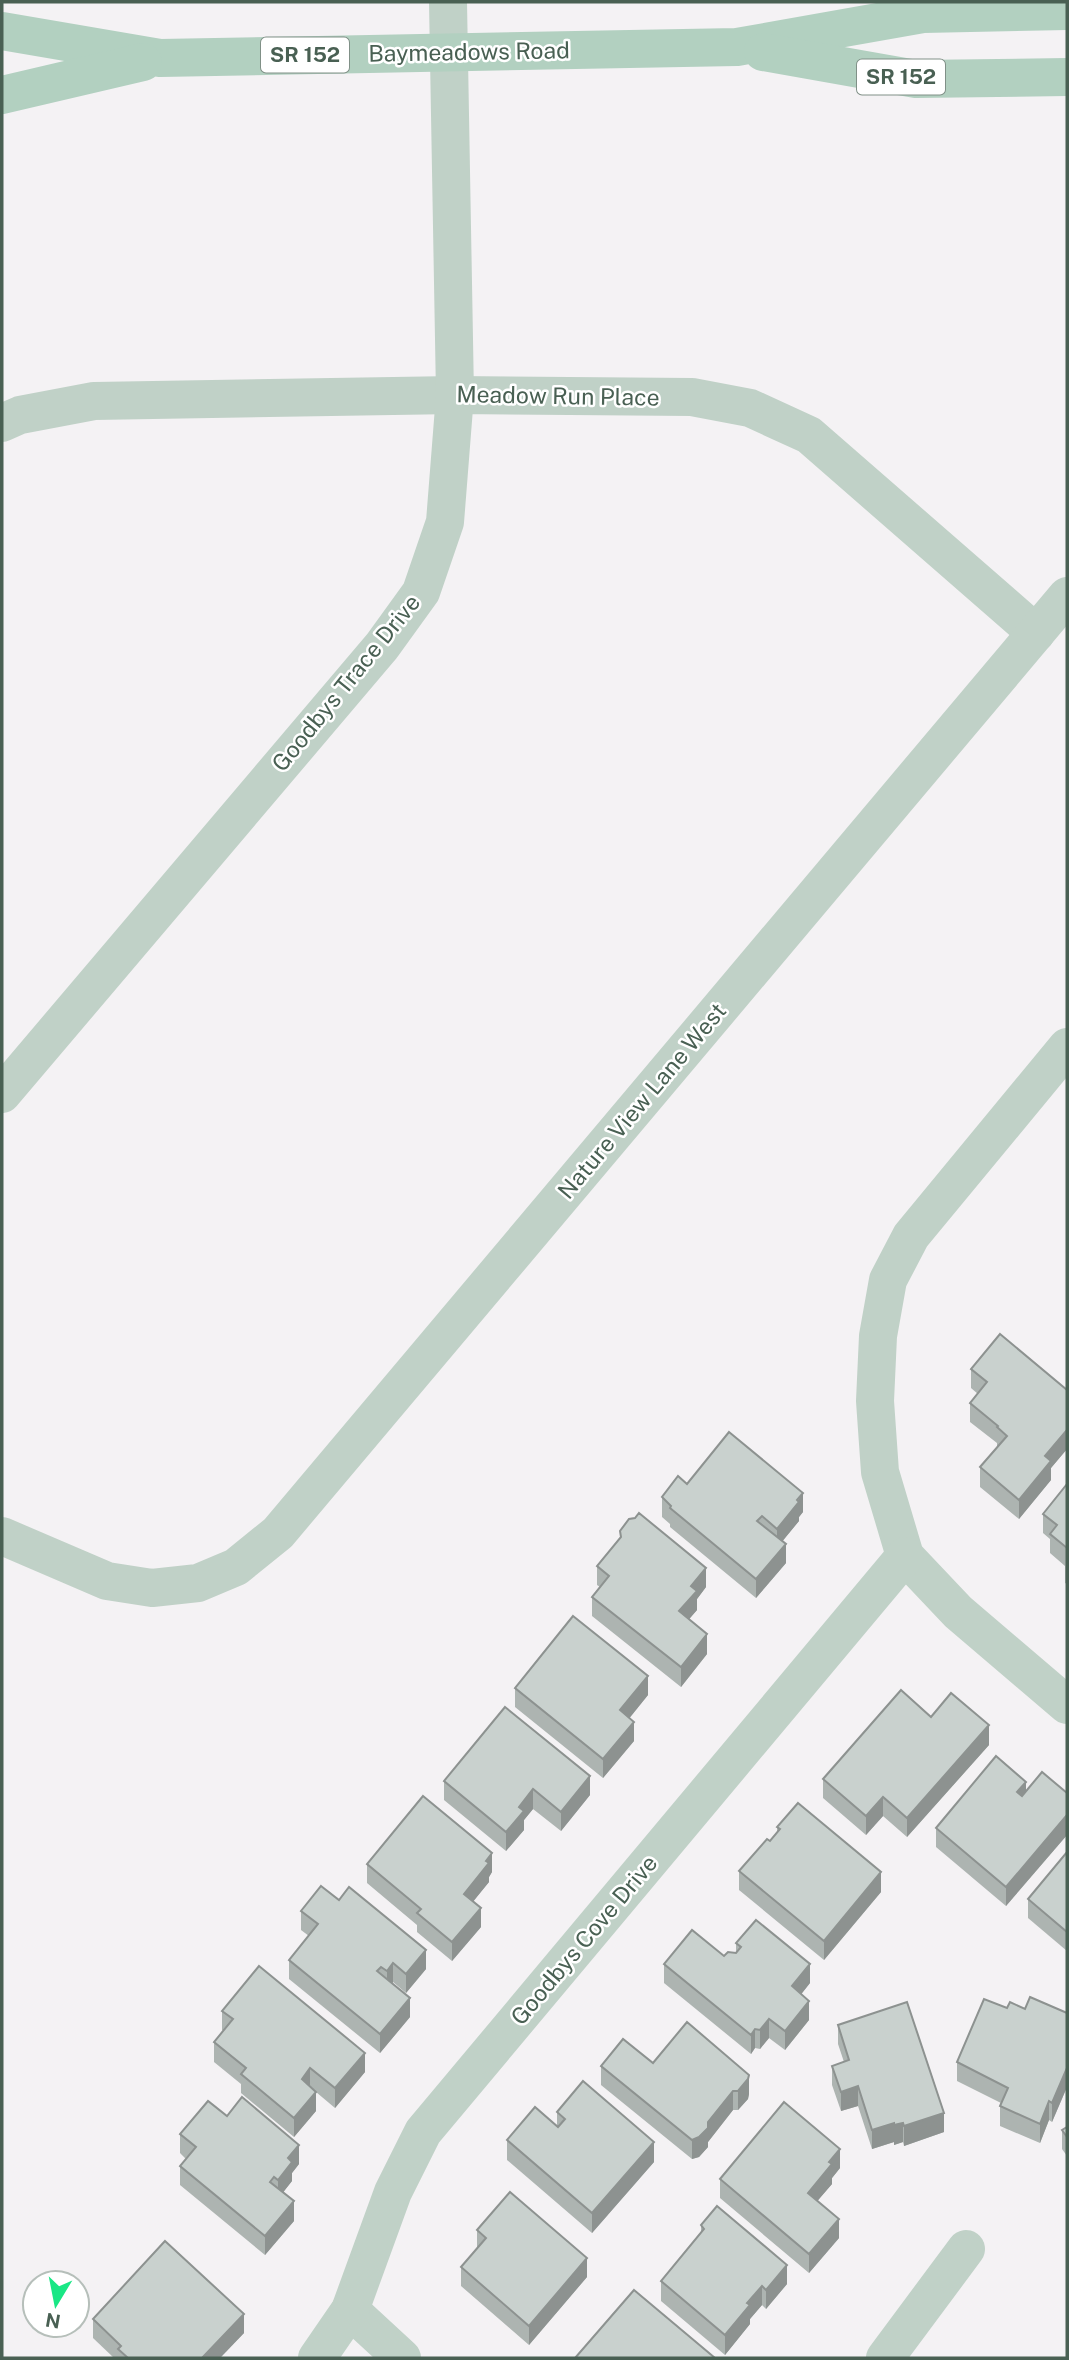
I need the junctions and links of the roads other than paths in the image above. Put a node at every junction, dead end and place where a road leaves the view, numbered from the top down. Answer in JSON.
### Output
{"nodes":[{"id":1,"x":448,"y":2,"type":"edge"},
{"id":2,"x":1067,"y":11,"type":"edge"},
{"id":3,"x":2,"y":30,"type":"edge"},
{"id":4,"x":737,"y":47,"type":"junction"},
{"id":5,"x":450,"y":52,"type":"junction"},
{"id":6,"x":160,"y":58,"type":"junction"},
{"id":7,"x":1067,"y":77,"type":"edge"},
{"id":8,"x":2,"y":95,"type":"edge"},
{"id":9,"x":455,"y":394,"type":"junction"},
{"id":10,"x":2,"y":423,"type":"edge"},
{"id":11,"x":1067,"y":596,"type":"edge"},
{"id":12,"x":1037,"y":633,"type":"junction"},
{"id":13,"x":1067,"y":1047,"type":"edge"},
{"id":14,"x":2,"y":1094,"type":"edge"},
{"id":15,"x":2,"y":1536,"type":"edge"},
{"id":16,"x":905,"y":1556,"type":"junction"},
{"id":17,"x":1067,"y":1704,"type":"edge"},
{"id":18,"x":966,"y":2249,"type":"dead end"},
{"id":19,"x":350,"y":2310,"type":"junction"},
{"id":20,"x":317,"y":2358,"type":"edge"},
{"id":21,"x":402,"y":2358,"type":"edge"},
{"id":22,"x":885,"y":2358,"type":"edge"}],
"edges":[{"from":1,"to":5,"type":"street","name":"Goodbys Trace Drive"},
{"from":2,"to":4,"type":"main road","name":"Baymeadows Road"},
{"from":3,"to":6,"type":"main road","name":"Baymeadows Road"},
{"from":4,"to":5,"type":"main road","name":"Baymeadows Road","number":"SR 152"},
{"from":4,"to":7,"type":"main road","name":"Baymeadows Road","number":"SR 152"},
{"from":5,"to":6,"type":"main road","name":"Baymeadows Road","number":"SR 152"},
{"from":5,"to":9,"type":"street","name":"Goodbys Trace Drive"},
{"from":6,"to":8,"type":"main road","name":"Baymeadows Road","number":"SR 152"},
{"from":9,"to":10,"type":"street","name":"Meadow Run Place"},
{"from":9,"to":12,"type":"street","name":"Meadow Run Place"},
{"from":9,"to":14,"type":"street","name":"Goodbys Trace Drive"},
{"from":11,"to":12,"type":"street","name":"Nature View Lane West"},
{"from":12,"to":15,"type":"street","name":"Nature View Lane West"},
{"from":13,"to":16,"type":"street"},
{"from":16,"to":17,"type":"street"},
{"from":16,"to":19,"type":"street","name":"Goodbys Cove Drive"},
{"from":18,"to":22,"type":"street"},
{"from":19,"to":20,"type":"street","name":"Goodbys Cove Drive"},
{"from":19,"to":21,"type":"street"}]}
